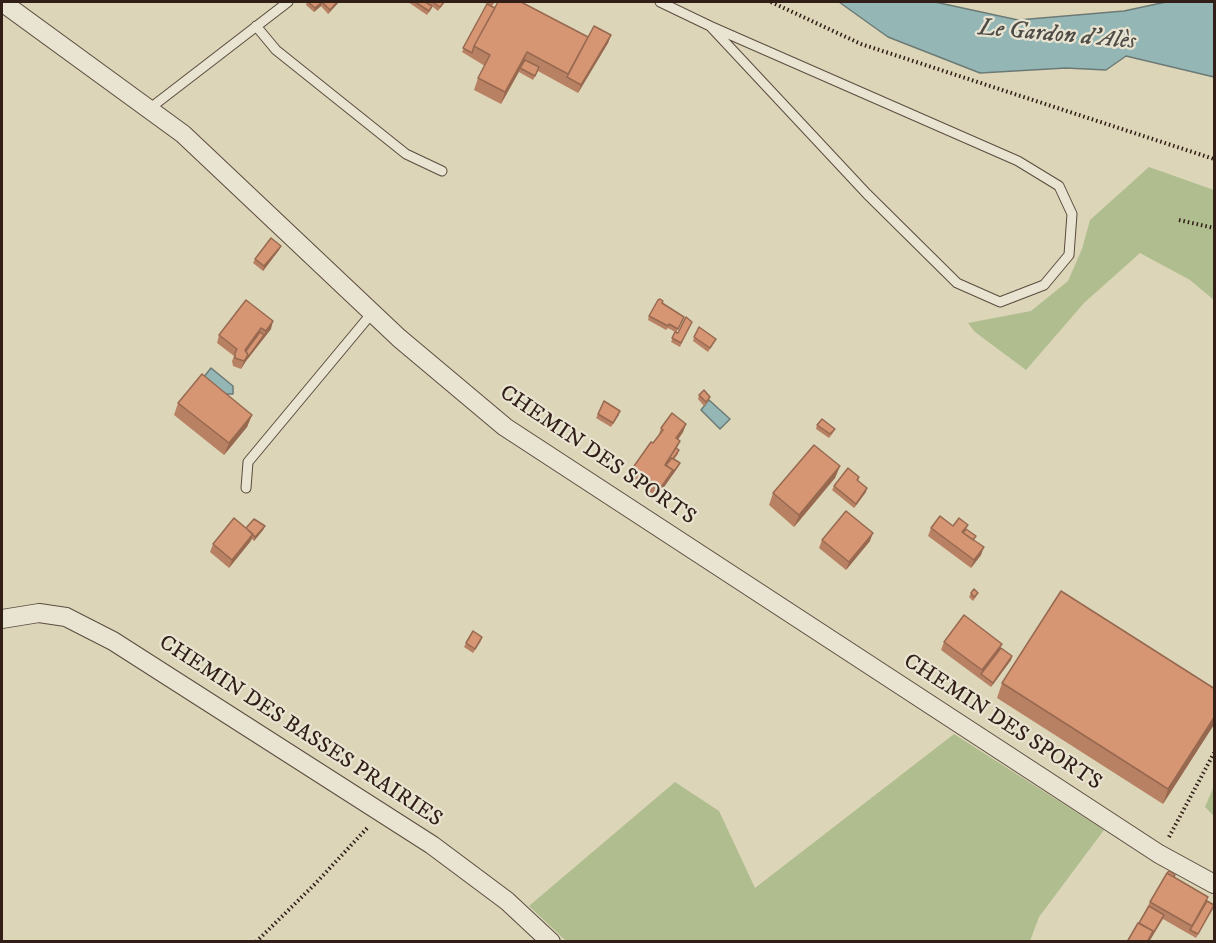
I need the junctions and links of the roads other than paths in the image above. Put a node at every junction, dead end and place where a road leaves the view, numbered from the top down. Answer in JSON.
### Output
{"nodes":[{"id":1,"x":2,"y":2,"type":"edge"},
{"id":2,"x":288,"y":2,"type":"edge"},
{"id":3,"x":660,"y":2,"type":"edge"},
{"id":4,"x":256,"y":26,"type":"junction"},
{"id":5,"x":710,"y":26,"type":"junction"},
{"id":6,"x":149,"y":109,"type":"junction"},
{"id":7,"x":442,"y":171,"type":"dead end"},
{"id":8,"x":372,"y":313,"type":"junction"},
{"id":9,"x":246,"y":488,"type":"dead end"},
{"id":10,"x":2,"y":619,"type":"edge"},
{"id":11,"x":1215,"y":884,"type":"edge"},
{"id":12,"x":551,"y":942,"type":"edge"}],
"edges":[{"from":1,"to":6,"type":"street","name":"CHEMIN DES SPORTS"},
{"from":2,"to":4,"type":"lane"},
{"from":3,"to":5,"type":"lane"},
{"from":4,"to":6,"type":"lane"},
{"from":4,"to":7,"type":"lane"},
{"from":5,"to":5,"type":"lane"},
{"from":6,"to":8,"type":"street","name":"CHEMIN DES SPORTS"},
{"from":8,"to":9,"type":"lane"},
{"from":8,"to":11,"type":"street","name":"CHEMIN DES SPORTS"},
{"from":10,"to":12,"type":"street","name":"CHEMIN DES BASSES PRAIRIES"}]}
